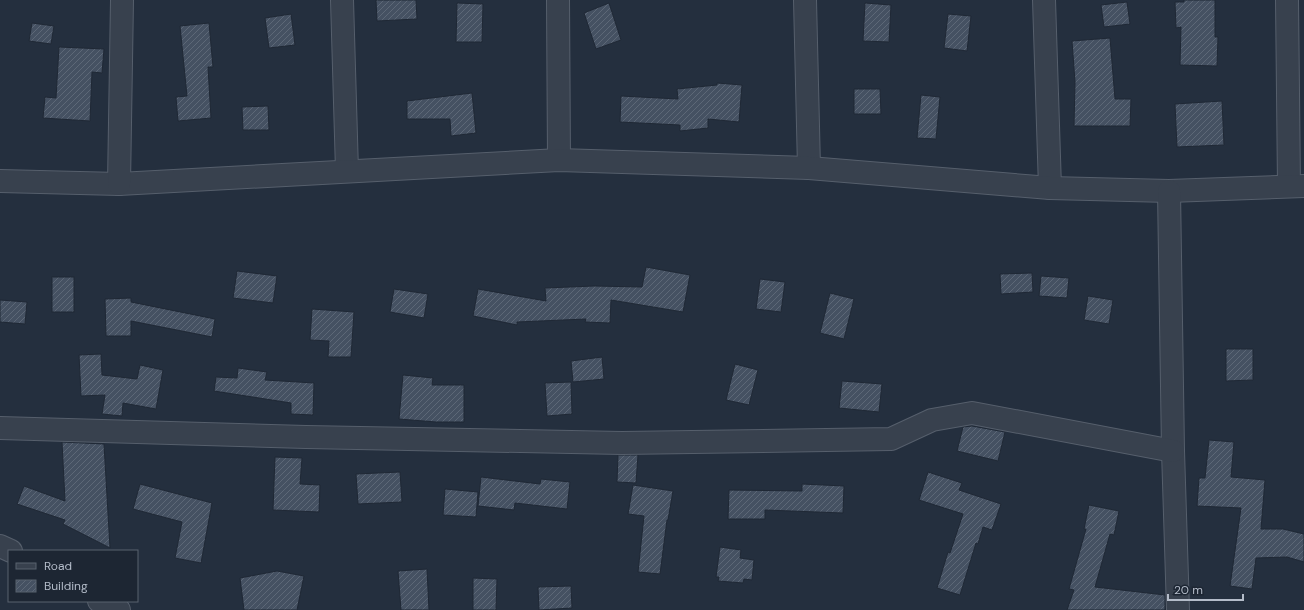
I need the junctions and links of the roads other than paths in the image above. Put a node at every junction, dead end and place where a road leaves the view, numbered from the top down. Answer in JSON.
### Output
{"nodes":[{"id":1,"x":122,"y":0,"type":"edge"},
{"id":2,"x":342,"y":0,"type":"edge"},
{"id":3,"x":558,"y":0,"type":"edge"},
{"id":4,"x":805,"y":0,"type":"edge"},
{"id":5,"x":1044,"y":0,"type":"edge"},
{"id":6,"x":1287,"y":0,"type":"edge"},
{"id":7,"x":559,"y":160,"type":"junction"},
{"id":8,"x":809,"y":168,"type":"junction"},
{"id":9,"x":347,"y":171,"type":"junction"},
{"id":10,"x":0,"y":181,"type":"edge"},
{"id":11,"x":119,"y":184,"type":"junction"},
{"id":12,"x":1296,"y":186,"type":"edge"},
{"id":13,"x":1050,"y":188,"type":"junction"},
{"id":14,"x":1169,"y":191,"type":"junction"},
{"id":15,"x":0,"y":428,"type":"edge"},
{"id":16,"x":1173,"y":451,"type":"junction"},
{"id":17,"x":1178,"y":610,"type":"edge"}],
"edges":[{"from":1,"to":11,"type":"street"},
{"from":2,"to":9,"type":"street"},
{"from":3,"to":7,"type":"street"},
{"from":4,"to":8,"type":"street"},
{"from":5,"to":13,"type":"street"},
{"from":6,"to":12,"type":"street"},
{"from":7,"to":8,"type":"street"},
{"from":7,"to":9,"type":"street"},
{"from":8,"to":13,"type":"street"},
{"from":9,"to":11,"type":"street"},
{"from":10,"to":11,"type":"street"},
{"from":12,"to":14,"type":"street"},
{"from":13,"to":14,"type":"street"},
{"from":14,"to":16,"type":"street"},
{"from":15,"to":16,"type":"street"},
{"from":16,"to":17,"type":"street"}]}
